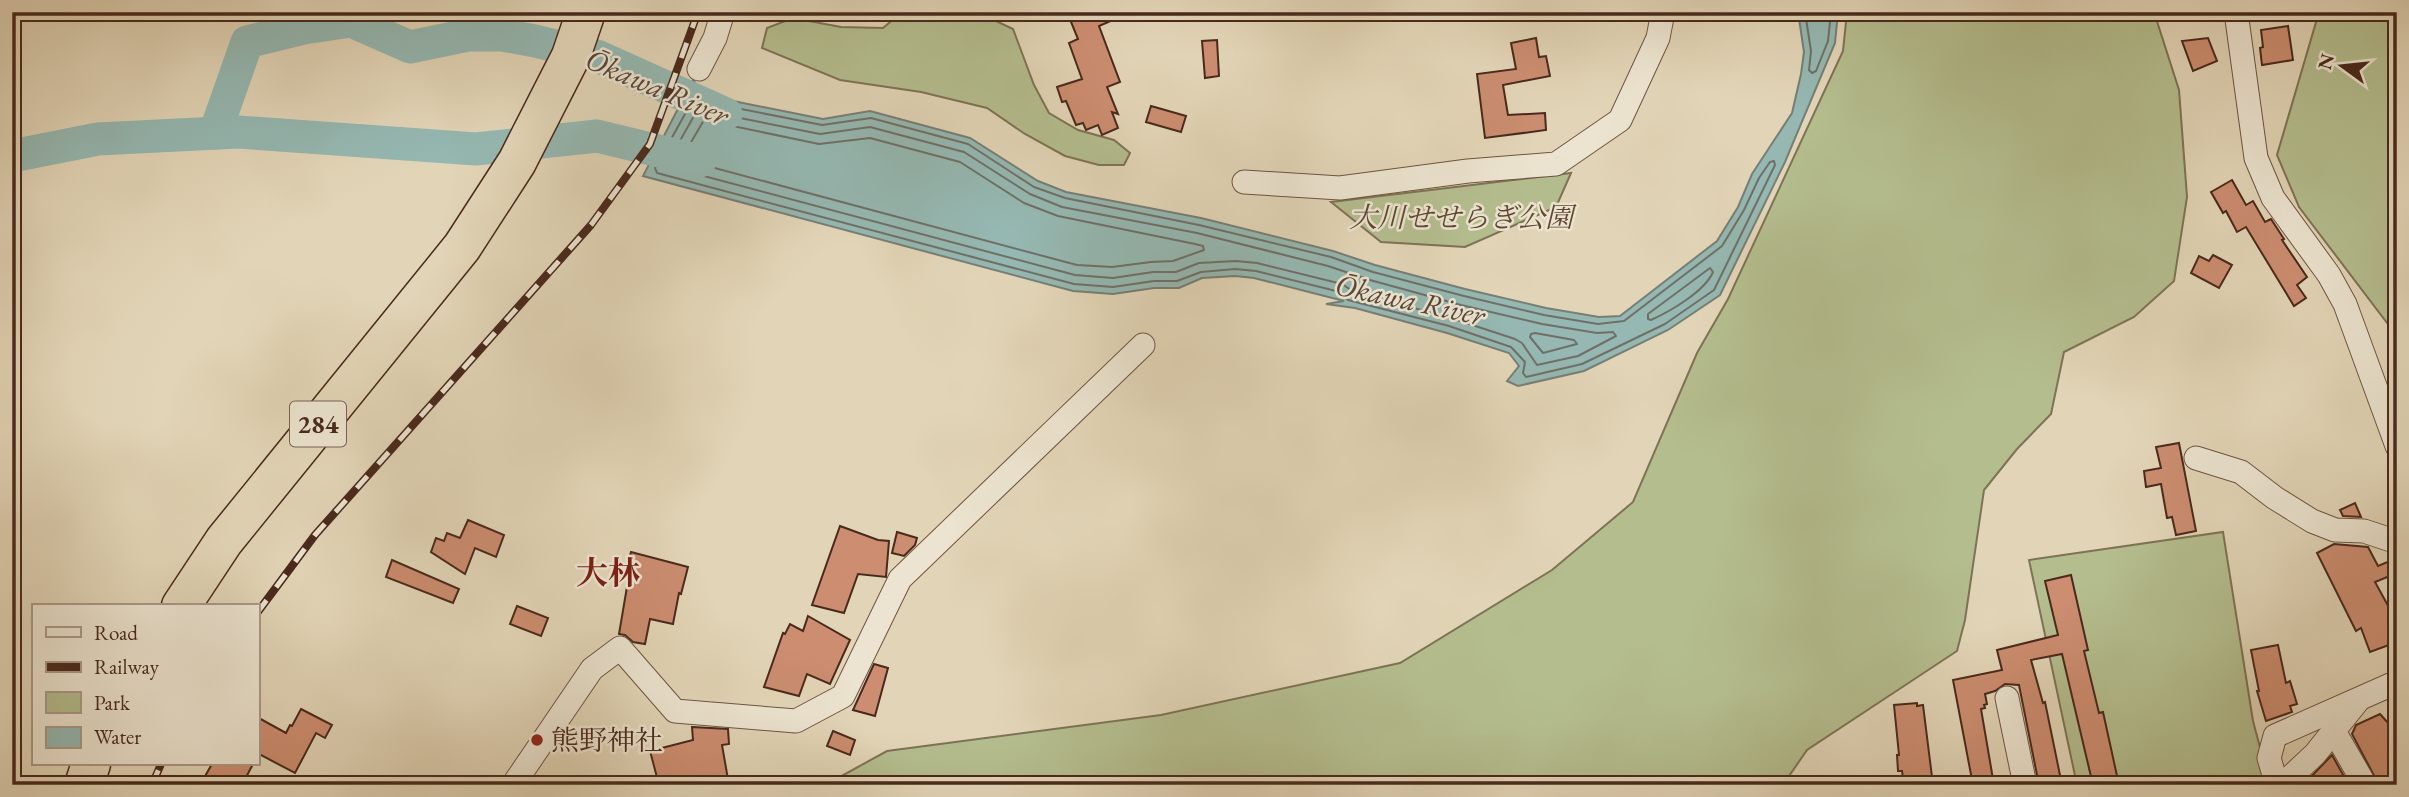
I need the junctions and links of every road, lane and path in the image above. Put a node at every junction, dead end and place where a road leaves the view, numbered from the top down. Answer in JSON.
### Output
{"nodes":[{"id":1,"x":586,"y":12,"type":"edge"},
{"id":2,"x":723,"y":12,"type":"edge"},
{"id":3,"x":1662,"y":12,"type":"edge"},
{"id":4,"x":2236,"y":12,"type":"edge"},
{"id":5,"x":699,"y":69,"type":"dead end"},
{"id":6,"x":1244,"y":182,"type":"dead end"},
{"id":7,"x":1143,"y":345,"type":"dead end"},
{"id":8,"x":2397,"y":446,"type":"edge"},
{"id":9,"x":2196,"y":458,"type":"dead end"},
{"id":10,"x":2397,"y":542,"type":"edge"},
{"id":11,"x":182,"y":604,"type":"edge"},
{"id":12,"x":2397,"y":682,"type":"edge"},
{"id":13,"x":2007,"y":698,"type":"dead end"},
{"id":14,"x":2360,"y":698,"type":"junction"},
{"id":15,"x":2334,"y":731,"type":"junction"},
{"id":16,"x":513,"y":785,"type":"edge"},
{"id":17,"x":2025,"y":785,"type":"edge"},
{"id":18,"x":2279,"y":785,"type":"edge"},
{"id":19,"x":2365,"y":785,"type":"edge"}],
"edges":[{"from":1,"to":11,"type":"highway","number":"284"},
{"from":2,"to":5,"type":"street"},
{"from":3,"to":6,"type":"street"},
{"from":4,"to":8,"type":"street"},
{"from":7,"to":16,"type":"street"},
{"from":9,"to":10,"type":"street"},
{"from":12,"to":14,"type":"street"},
{"from":13,"to":17,"type":"street"},
{"from":14,"to":15,"type":"street"},
{"from":14,"to":18,"type":"street"},
{"from":15,"to":18,"type":"street"},
{"from":15,"to":19,"type":"street"}]}
